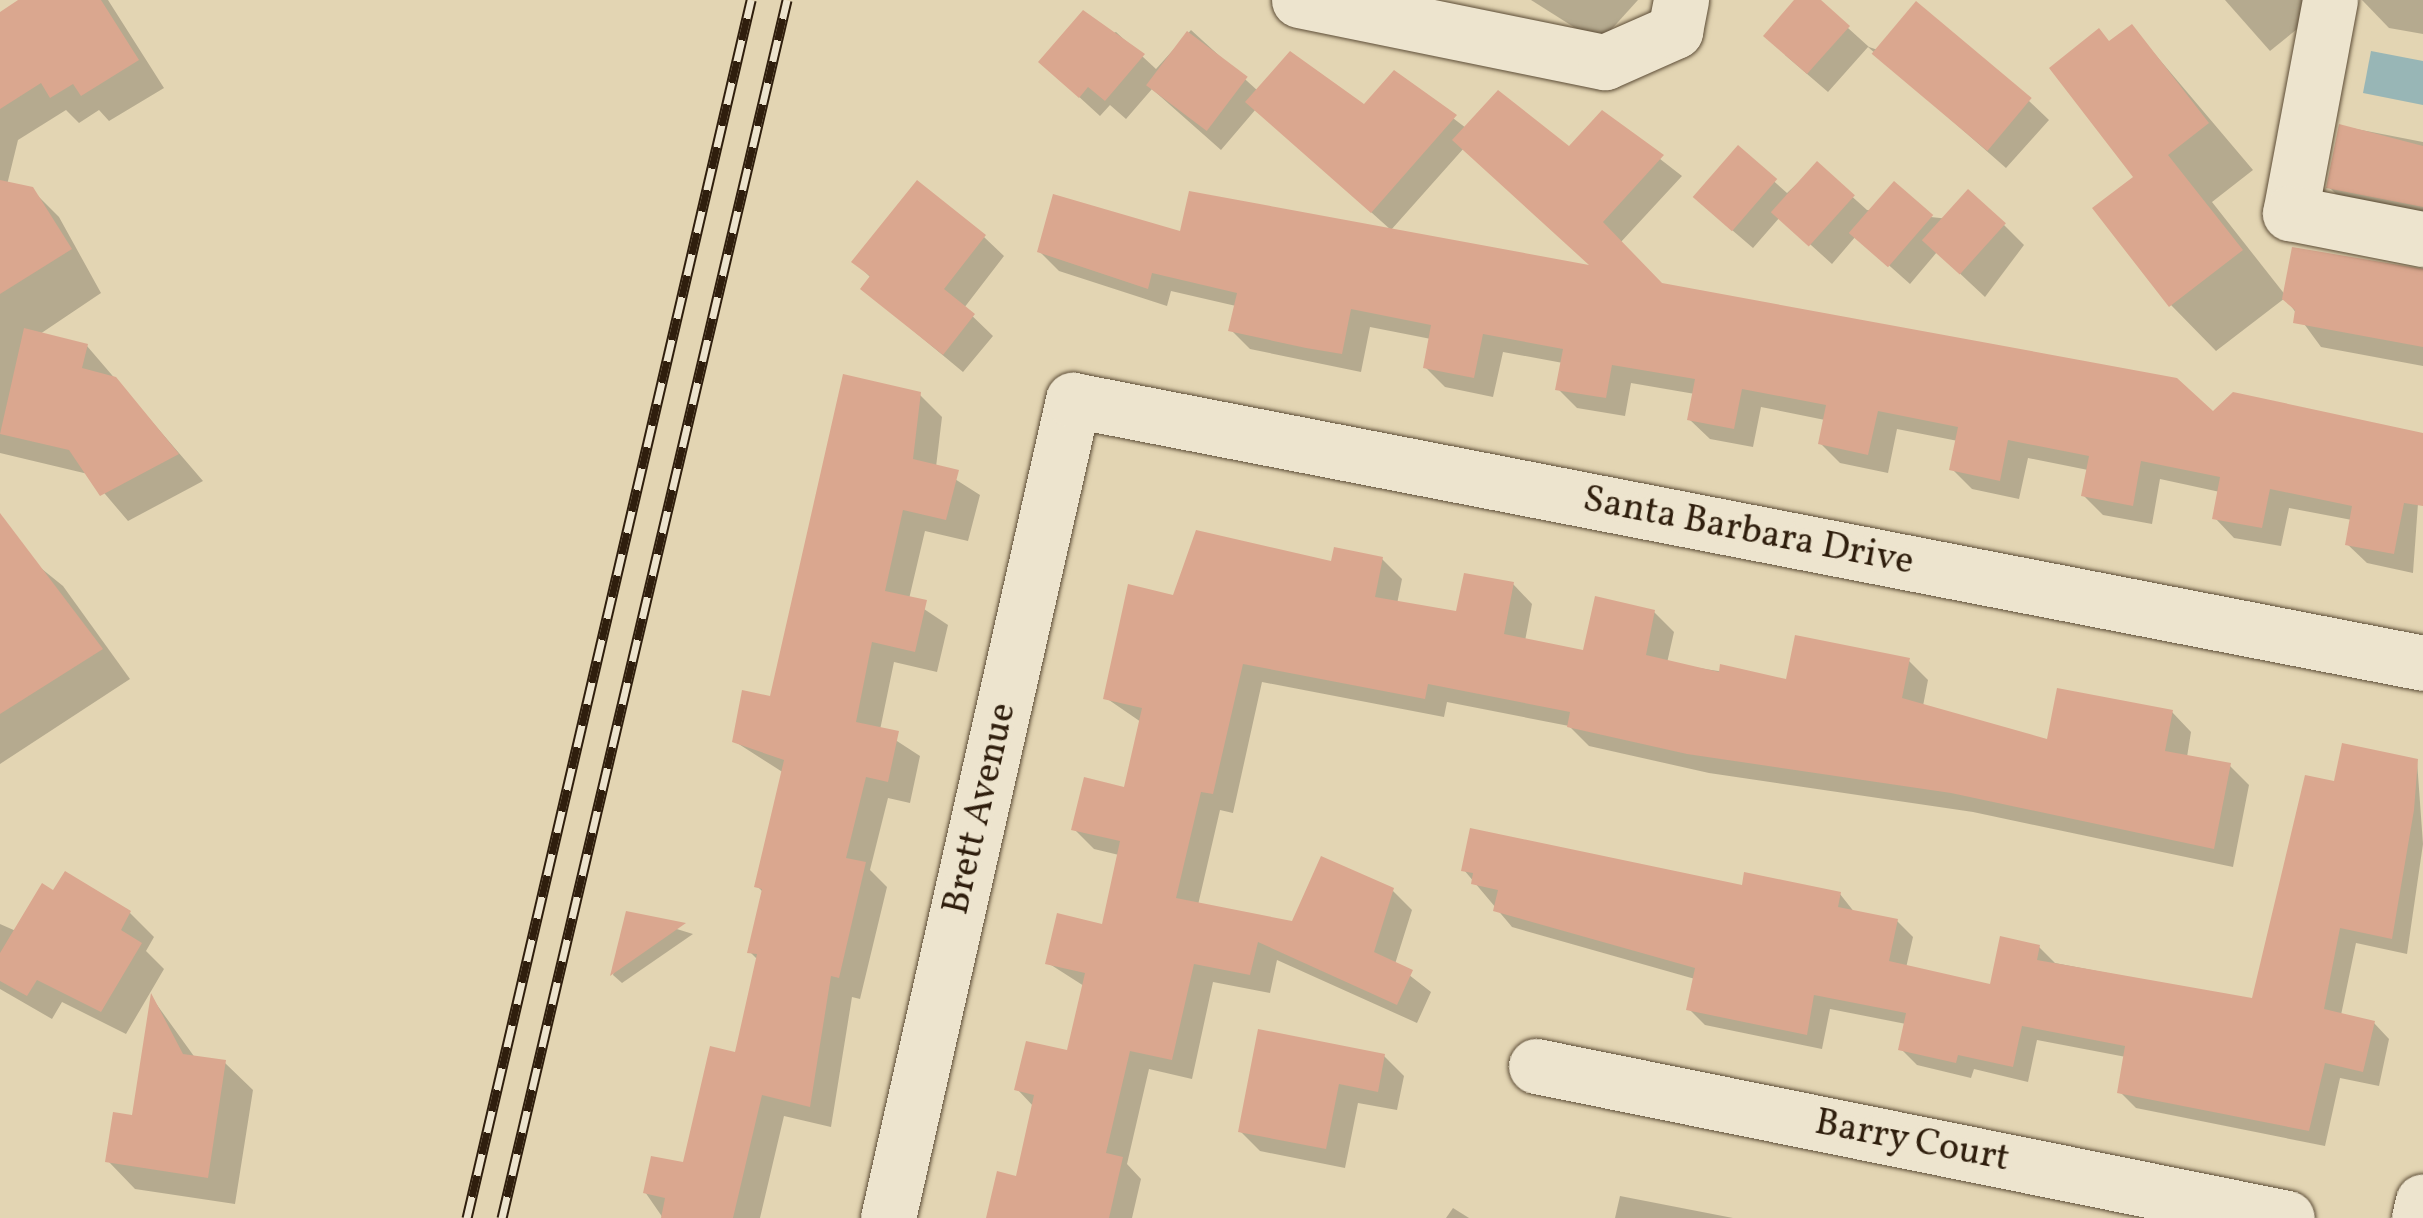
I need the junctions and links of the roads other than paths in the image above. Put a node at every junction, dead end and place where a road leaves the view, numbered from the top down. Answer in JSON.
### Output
{"nodes":[{"id":1,"x":1300,"y":0,"type":"edge"},
{"id":2,"x":1681,"y":0,"type":"edge"},
{"id":3,"x":2330,"y":0,"type":"edge"},
{"id":4,"x":2423,"y":239,"type":"edge"},
{"id":5,"x":1073,"y":400,"type":"joint"},
{"id":6,"x":2423,"y":663,"type":"edge"},
{"id":7,"x":1536,"y":1066,"type":"dead end"},
{"id":8,"x":2423,"y":1201,"type":"edge"},
{"id":9,"x":888,"y":1218,"type":"edge"},
{"id":10,"x":2288,"y":1218,"type":"edge"},
{"id":11,"x":2419,"y":1218,"type":"edge"}],
"edges":[{"from":1,"to":2,"type":"street"},
{"from":3,"to":4,"type":"street"},
{"from":5,"to":6,"type":"street","name":"Santa Barbara Drive"},
{"from":5,"to":9,"type":"street","name":"Brett Avenue"},
{"from":7,"to":10,"type":"street","name":"Barry Court"},
{"from":8,"to":11,"type":"street"}]}
